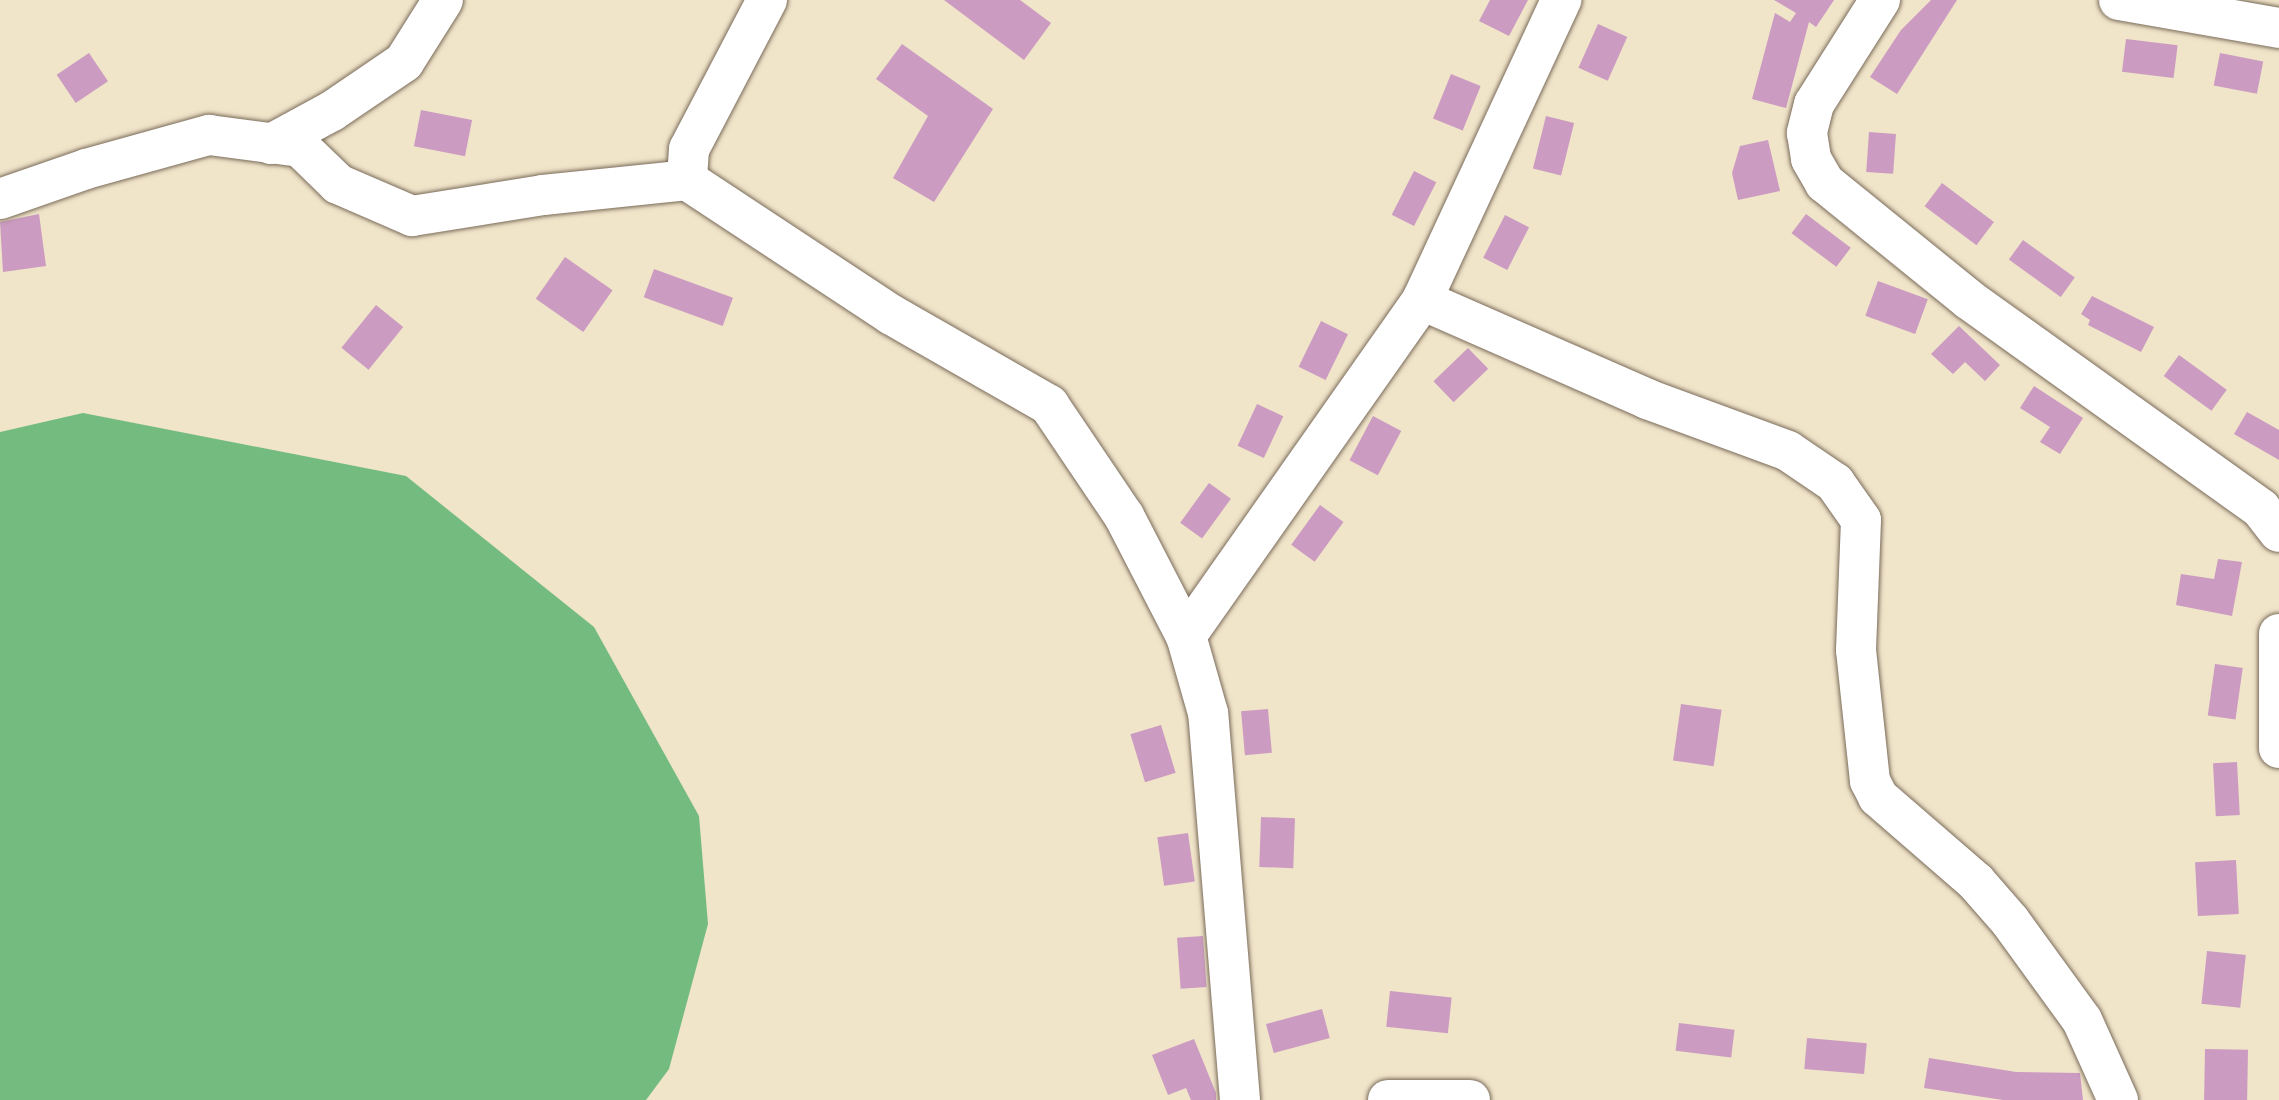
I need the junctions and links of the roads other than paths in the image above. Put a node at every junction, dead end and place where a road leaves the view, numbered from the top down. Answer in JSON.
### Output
{"nodes":[{"id":1,"x":443,"y":0,"type":"edge"},
{"id":2,"x":767,"y":0,"type":"edge"},
{"id":3,"x":1561,"y":0,"type":"edge"},
{"id":4,"x":1880,"y":0,"type":"edge"},
{"id":5,"x":2119,"y":0,"type":"edge"},
{"id":6,"x":2279,"y":28,"type":"edge"},
{"id":7,"x":270,"y":144,"type":"junction"},
{"id":8,"x":687,"y":180,"type":"junction"},
{"id":9,"x":0,"y":200,"type":"edge"},
{"id":10,"x":1422,"y":300,"type":"junction"},
{"id":11,"x":2279,"y":532,"type":"edge"},
{"id":12,"x":2279,"y":634,"type":"edge"},
{"id":13,"x":1186,"y":636,"type":"junction"},
{"id":14,"x":2279,"y":748,"type":"edge"},
{"id":15,"x":1240,"y":1100,"type":"edge"},
{"id":16,"x":1388,"y":1100,"type":"edge"},
{"id":17,"x":1470,"y":1100,"type":"edge"},
{"id":18,"x":2118,"y":1100,"type":"edge"}],
"edges":[{"from":1,"to":7,"type":"street"},
{"from":2,"to":8,"type":"street"},
{"from":3,"to":10,"type":"street"},
{"from":4,"to":11,"type":"street"},
{"from":5,"to":6,"type":"street"},
{"from":7,"to":8,"type":"street"},
{"from":7,"to":9,"type":"street"},
{"from":8,"to":13,"type":"street"},
{"from":10,"to":13,"type":"street"},
{"from":10,"to":18,"type":"street"},
{"from":12,"to":14,"type":"street"},
{"from":13,"to":15,"type":"street"},
{"from":16,"to":17,"type":"street"}]}
